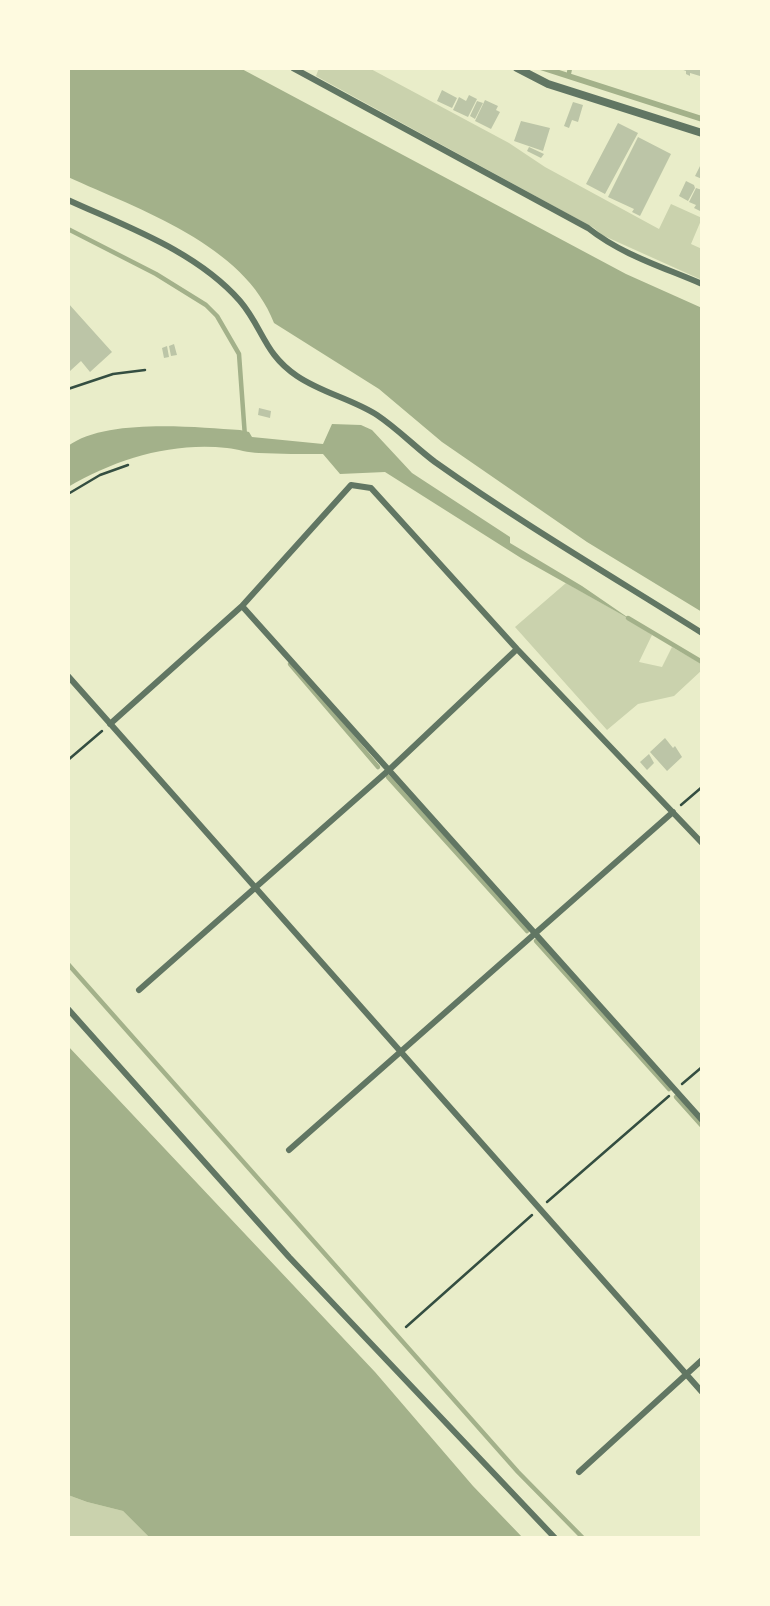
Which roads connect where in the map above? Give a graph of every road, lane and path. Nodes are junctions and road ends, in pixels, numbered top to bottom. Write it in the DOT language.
graph roads {
  1 [pos="293,68"];
  2 [pos="517,68"];
  3 [pos="702,134"];
  4 [pos="68,200"];
  5 [pos="702,284"];
  6 [pos="145,370"];
  7 [pos="68,389"];
  8 [pos="128,465"];
  9 [pos="68,494"];
  10 [pos="242,606"];
  11 [pos="702,634"];
  12 [pos="517,649"];
  13 [pos="68,676"];
  14 [pos="110,724"];
  15 [pos="68,760"];
  16 [pos="390,769"];
  17 [pos="702,787"];
  18 [pos="673,812"];
  19 [pos="702,843"];
  20 [pos="256,888"];
  21 [pos="536,933"];
  22 [pos="139,990"];
  23 [pos="68,1009"];
  24 [pos="400,1052"];
  25 [pos="702,1067"];
  26 [pos="675,1090"];
  27 [pos="702,1120"];
  28 [pos="289,1150"];
  29 [pos="539,1209"];
  30 [pos="406,1327"];
  31 [pos="702,1360"];
  32 [pos="686,1374"];
  33 [pos="702,1392"];
  34 [pos="579,1472"];
  35 [pos="555,1538"];
  1 -- 5 [label="street"];
  2 -- 3 [label="street"];
  4 -- 11 [label="street"];
  6 -- 7 [label="path"];
  8 -- 9 [label="path"];
  10 -- 12 [label="street"];
  10 -- 14 [label="street"];
  10 -- 16 [label="street"];
  12 -- 16 [label="street"];
  12 -- 18 [label="street"];
  13 -- 14 [label="street"];
  14 -- 15 [label="path"];
  14 -- 20 [label="street"];
  16 -- 20 [label="street"];
  16 -- 21 [label="street"];
  17 -- 18 [label="path"];
  18 -- 19 [label="street"];
  18 -- 21 [label="street"];
  20 -- 22 [label="street"];
  20 -- 24 [label="street"];
  21 -- 24 [label="street"];
  21 -- 26 [label="street"];
  23 -- 35 [label="street"];
  24 -- 28 [label="street"];
  24 -- 29 [label="street"];
  25 -- 26 [label="path"];
  26 -- 27 [label="street"];
  26 -- 29 [label="path"];
  29 -- 30 [label="path"];
  29 -- 32 [label="street"];
  31 -- 32 [label="street"];
  32 -- 33 [label="street"];
  32 -- 34 [label="street"];
}
